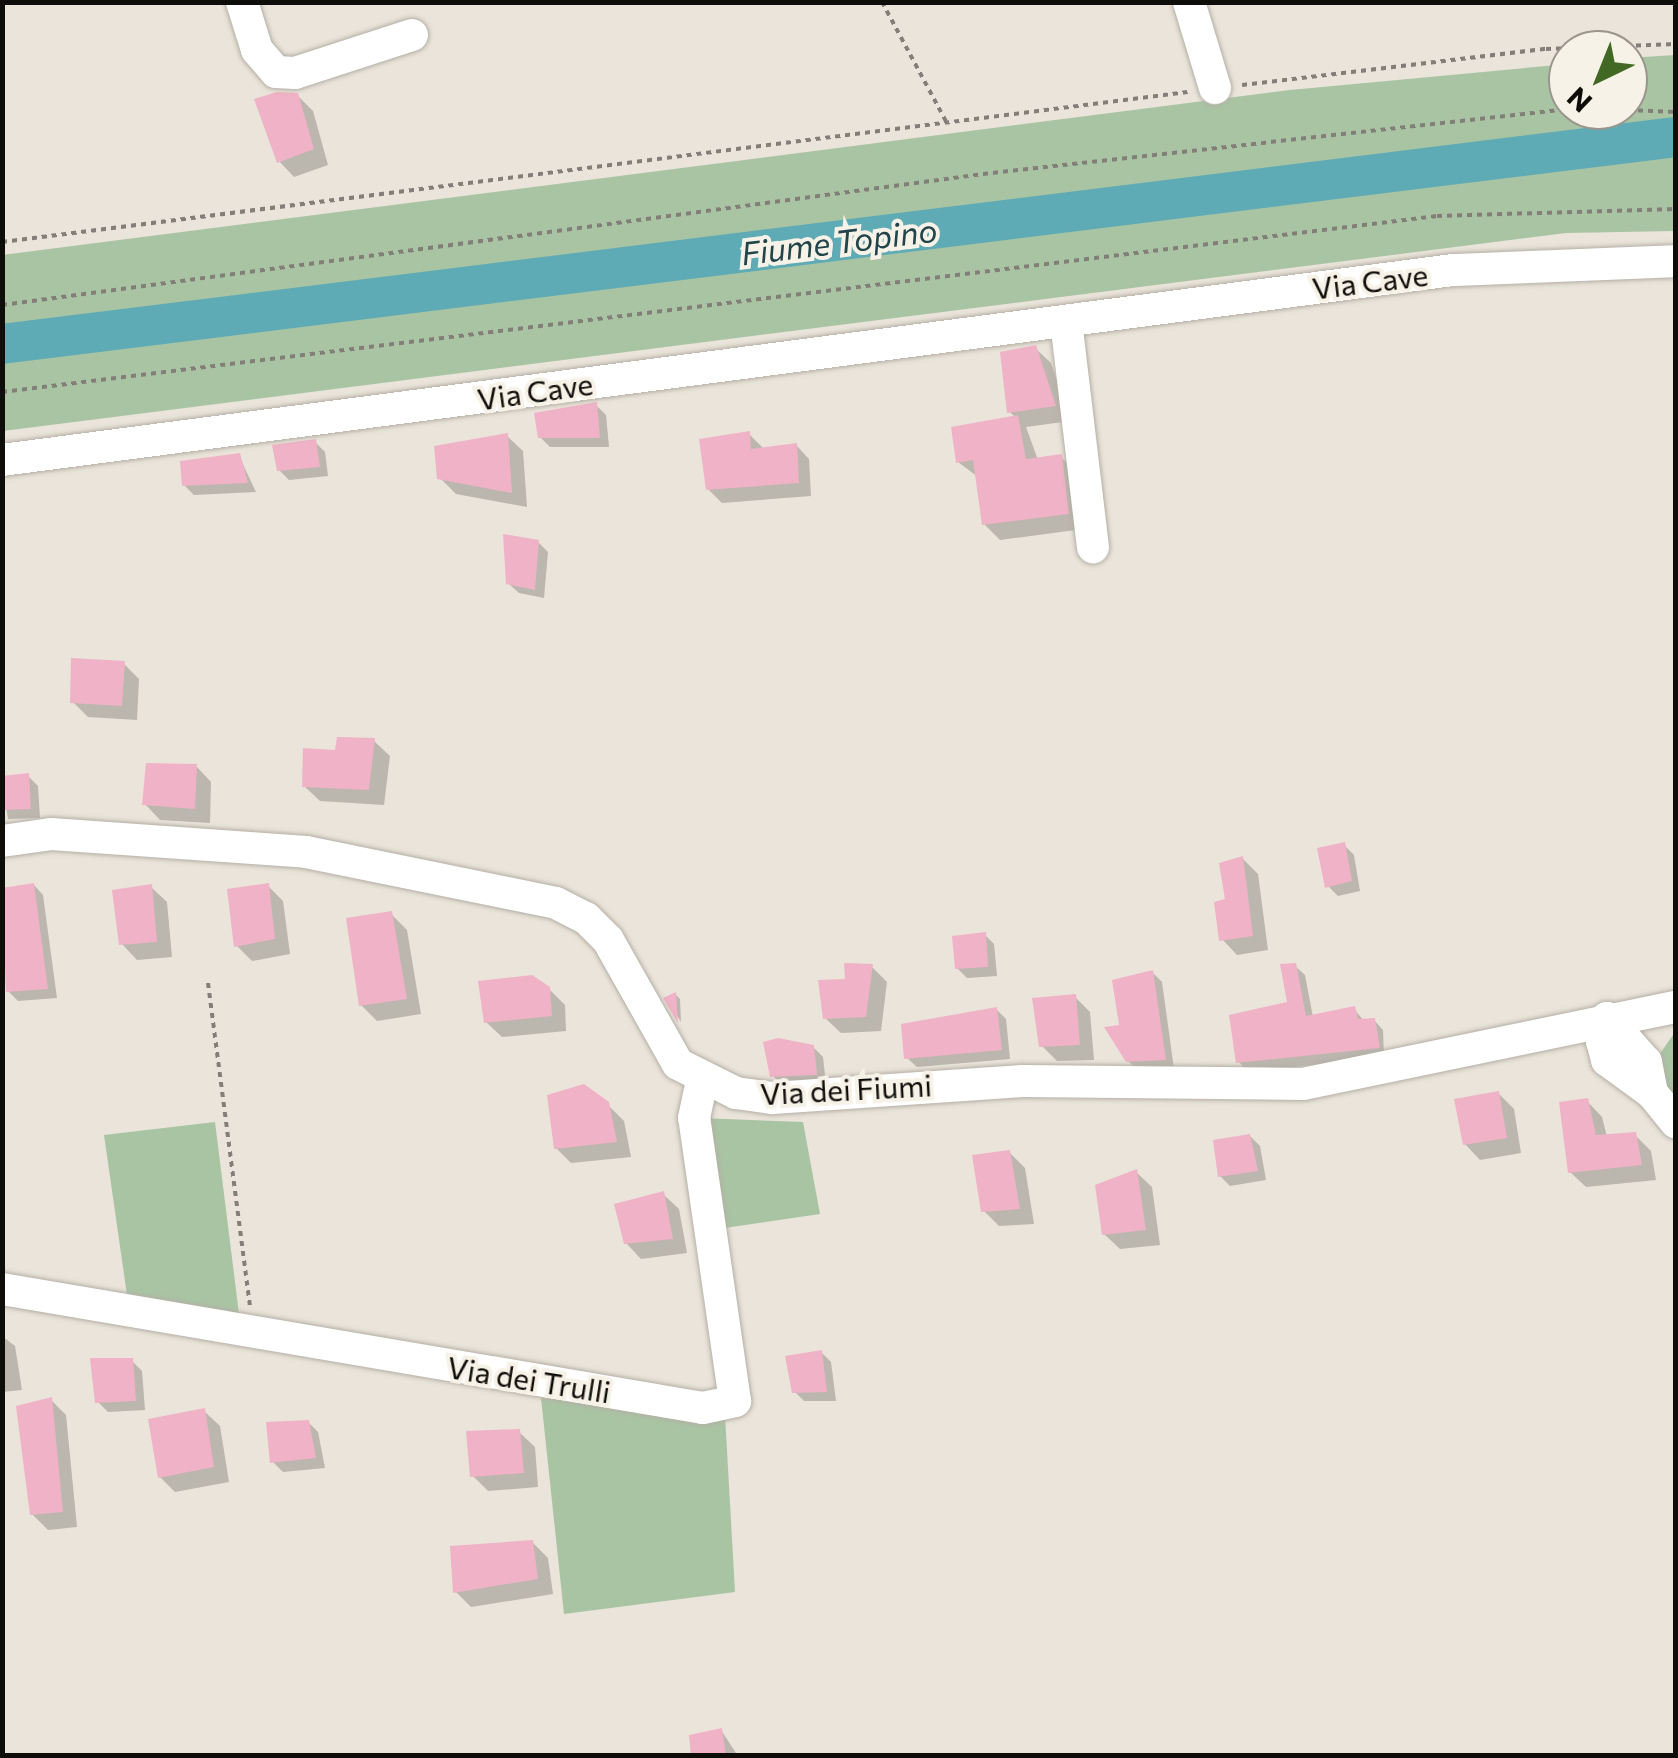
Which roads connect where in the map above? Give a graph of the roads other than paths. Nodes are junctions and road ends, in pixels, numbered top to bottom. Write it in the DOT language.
graph roads {
  1 [pos="242,2"];
  2 [pos="1190,2"];
  3 [pos="412,34"];
  4 [pos="1215,88"];
  5 [pos="1676,261"];
  6 [pos="1066,321"];
  7 [pos="2,460"];
  8 [pos="1094,548"];
  9 [pos="2,842"];
  10 [pos="1675,1007"];
  11 [pos="1607,1018"];
  12 [pos="1544,1032"];
  13 [pos="1607,1060"];
  14 [pos="1649,1078"];
  15 [pos="702,1080"];
  16 [pos="1676,1123"];
  17 [pos="2,1289"];
  1 -- 3 [label="street"];
  2 -- 4 [label="street"];
  5 -- 6 [label="street, Via Cave"];
  6 -- 7 [label="street, Via Cave"];
  6 -- 8 [label="street"];
  9 -- 15 [label="street, Via dei Fiumi"];
  10 -- 11 [label="street, Via dei Fiumi"];
  10 -- 14 [label="street, Via dei Fiumi"];
  11 -- 12 [label="street, Via dei Fiumi"];
  11 -- 13 [label="street"];
  11 -- 14 [label="street"];
  12 -- 13 [label="street"];
  12 -- 15 [label="street, Via dei Fiumi"];
  13 -- 14 [label="street"];
  14 -- 16 [label="street"];
  15 -- 17 [label="street, Via dei Trulli"];
}
